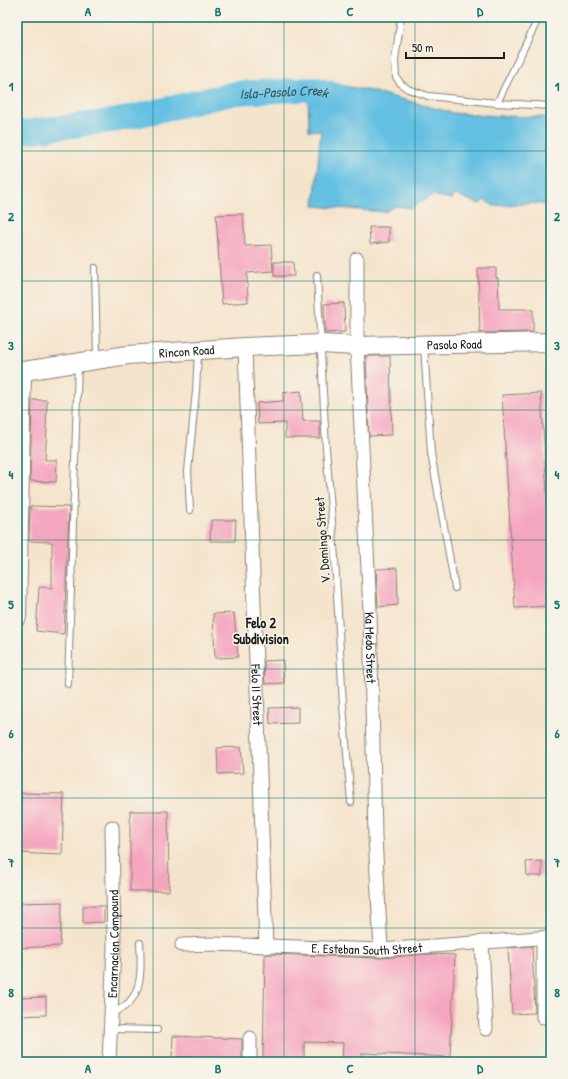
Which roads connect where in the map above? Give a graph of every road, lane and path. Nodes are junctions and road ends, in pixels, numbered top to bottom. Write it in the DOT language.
graph roads {
  1 [pos="401,17"];
  2 [pos="539,17"];
  3 [pos="497,103"];
  4 [pos="551,106"];
  5 [pos="357,259"];
  6 [pos="94,268"];
  7 [pos="318,275"];
  8 [pos="551,342"];
  9 [pos="321,344"];
  10 [pos="424,344"];
  11 [pos="357,346"];
  12 [pos="244,347"];
  13 [pos="198,350"];
  14 [pos="97,360"];
  15 [pos="78,363"];
  16 [pos="19,372"];
  17 [pos="190,510"];
  18 [pos="18,540"];
  19 [pos="18,560"];
  20 [pos="455,588"];
  21 [pos="17,599"];
  22 [pos="17,617"];
  23 [pos="68,684"];
  24 [pos="351,802"];
  25 [pos="112,827"];
  26 [pos="547,938"];
  27 [pos="140,942"];
  28 [pos="482,942"];
  29 [pos="182,945"];
  30 [pos="266,946"];
  31 [pos="380,950"];
  32 [pos="111,1013"];
  33 [pos="543,1017"];
  34 [pos="110,1029"];
  35 [pos="486,1029"];
  36 [pos="156,1030"];
  37 [pos="250,1038"];
  38 [pos="108,1062"];
  39 [pos="250,1062"];
  1 -- 3 [label="lane"];
  2 -- 3 [label="lane"];
  3 -- 4 [label="lane"];
  5 -- 11 [label="street, Ka Medo Street"];
  6 -- 14 [label="lane"];
  7 -- 9 [label="lane, V. Domingo Street"];
  8 -- 10 [label="street, Pasolo Road"];
  9 -- 11 [label="street, Rincon Road"];
  9 -- 12 [label="street, Rincon Road"];
  9 -- 24 [label="lane, V. Domingo Street"];
  10 -- 11 [label="street, Pasolo Road"];
  10 -- 20 [label="lane"];
  11 -- 31 [label="street, Ka Medo Street"];
  12 -- 13 [label="street, Rincon Road"];
  12 -- 30 [label="street, Felo II Street"];
  13 -- 14 [label="street, Rincon Road"];
  13 -- 17 [label="lane"];
  14 -- 15 [label="street, Rincon Road"];
  15 -- 16 [label="street, Rincon Road"];
  15 -- 23 [label="lane"];
  16 -- 18 [label="street"];
  18 -- 19 [label="street"];
  19 -- 21 [label="street"];
  21 -- 22 [label="street"];
  25 -- 32 [label="street, Encarnacion Compound"];
  26 -- 28 [label="street, E. Esteban South Street"];
  26 -- 33 [label="street"];
  27 -- 32 [label="lane"];
  28 -- 31 [label="street, E. Esteban South Street"];
  28 -- 35 [label="street"];
  29 -- 30 [label="street, E. Esteban South Street"];
  30 -- 31 [label="street, E. Esteban South Street"];
  32 -- 34 [label="street, Encarnacion Compound"];
  34 -- 36 [label="lane"];
  34 -- 38 [label="street, Encarnacion Compound"];
  37 -- 39 [label="street"];
}
